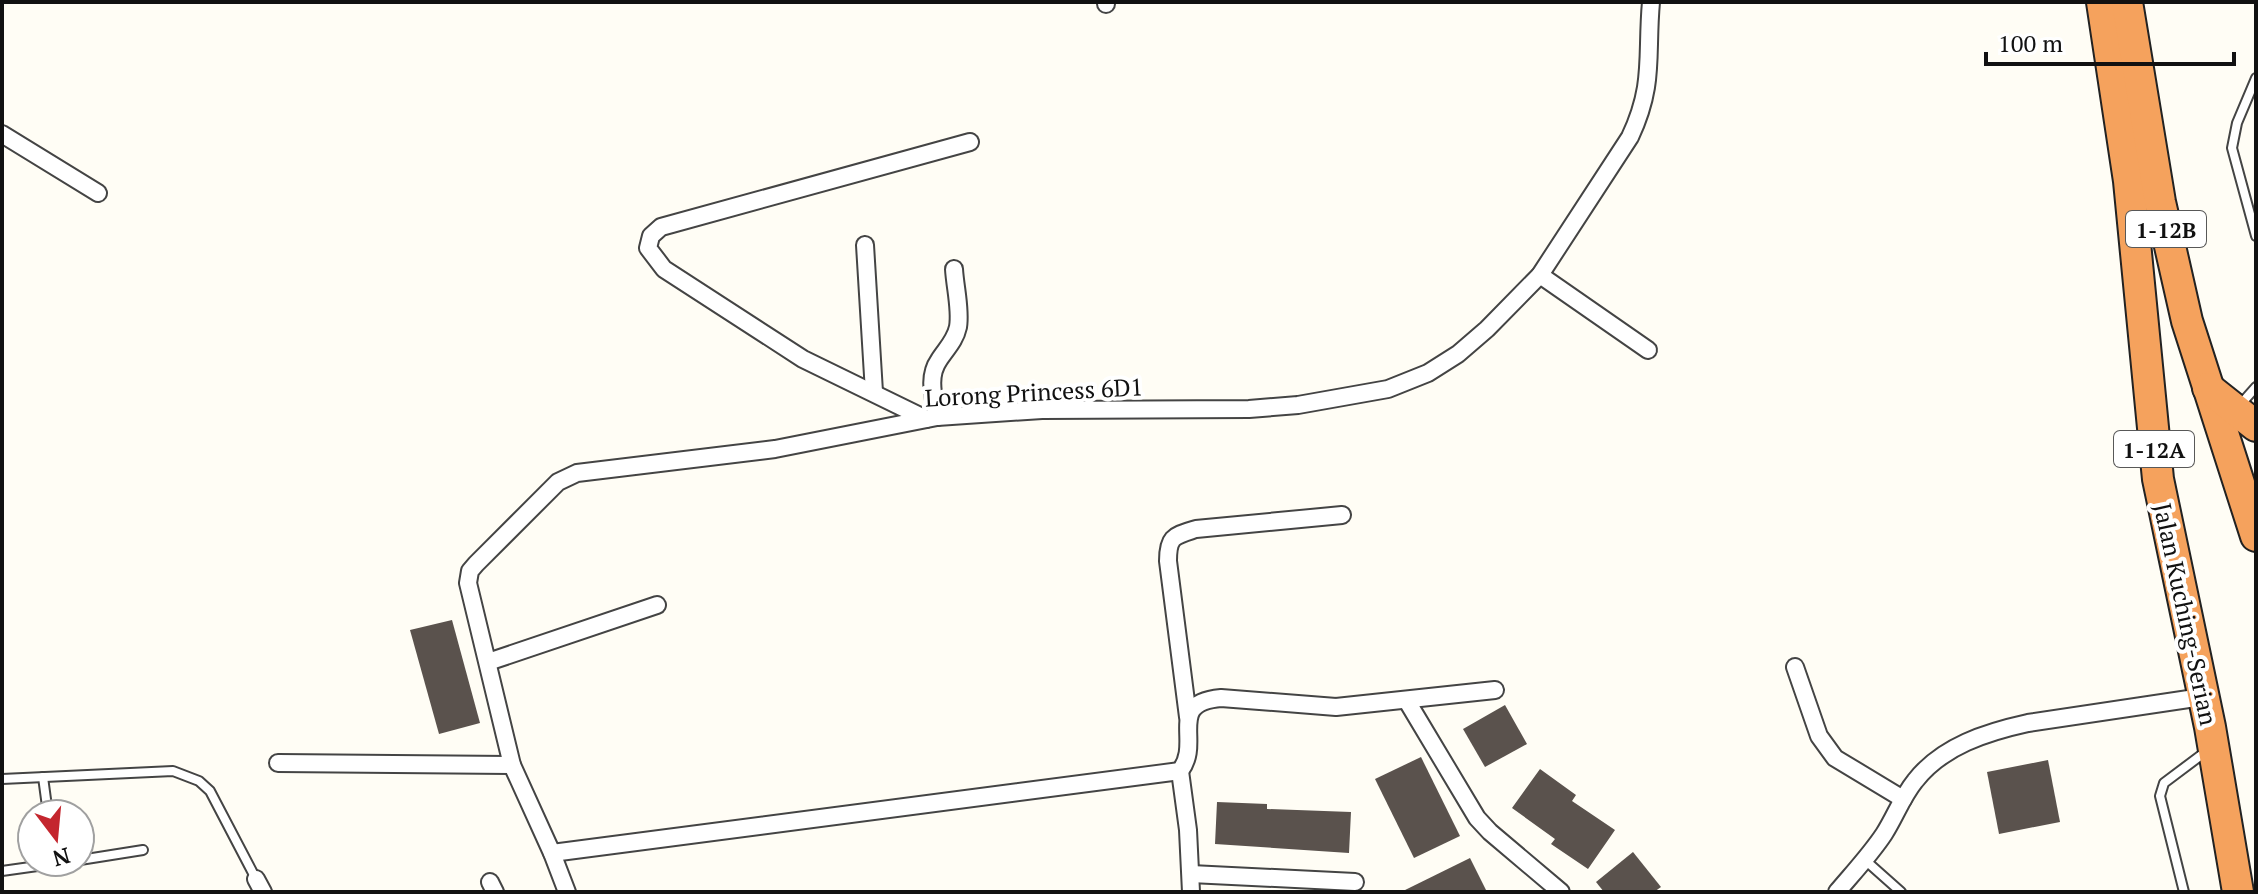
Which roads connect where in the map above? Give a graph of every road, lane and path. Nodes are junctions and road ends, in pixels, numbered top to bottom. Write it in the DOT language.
graph roads {
  1 [pos="1651,2"];
  2 [pos="2087,2"];
  3 [pos="2102,2"];
  4 [pos="2127,2"];
  5 [pos="2140,2"];
  6 [pos="2133,41"];
  7 [pos="2256,78"];
  8 [pos="2,134"];
  9 [pos="970,142"];
  10 [pos="98,193"];
  11 [pos="2256,236"];
  12 [pos="865,245"];
  13 [pos="954,269"];
  14 [pos="1540,275"];
  15 [pos="2142,305"];
  16 [pos="1648,350"];
  17 [pos="2256,387"];
  18 [pos="2208,388"];
  19 [pos="874,392"];
  20 [pos="931,418"];
  21 [pos="2245,418"];
  22 [pos="1342,515"];
  23 [pos="2256,536"];
  24 [pos="657,605"];
  25 [pos="488,662"];
  26 [pos="1795,667"];
  27 [pos="1495,690"];
  28 [pos="2202,697"];
  29 [pos="1407,701"];
  30 [pos="1188,717"];
  31 [pos="2213,746"];
  32 [pos="278,763"];
  33 [pos="512,765"];
  34 [pos="1180,771"];
  35 [pos="43,777"];
  36 [pos="2,779"];
  37 [pos="46,798"];
  38 [pos="1903,799"];
  39 [pos="143,850"];
  40 [pos="552,853"];
  41 [pos="96,857"];
  42 [pos="1864,860"];
  43 [pos="1191,874"];
  44 [pos="1355,882"];
  45 [pos="259,886"];
  46 [pos="567,892"];
  47 [pos="1191,892"];
  48 [pos="1561,892"];
  49 [pos="1837,892"];
  50 [pos="1901,892"];
  51 [pos="2184,892"];
  52 [pos="2238,892"];
  1 -- 14 [label="street, Lorong Princess 6D1"];
  2 -- 15 [label="highway"];
  3 -- 15 [label="highway, Jalan Kuching-Serian / 1-12A"];
  4 -- 6 [label="highway, 1-12B"];
  5 -- 6 [label="highway"];
  6 -- 18 [label="highway, 1-12B"];
  7 -- 11 [label="lane"];
  8 -- 10 [label="street"];
  9 -- 19 [label="street"];
  12 -- 19 [label="street"];
  13 -- 20 [label="street"];
  14 -- 16 [label="street"];
  14 -- 20 [label="street, Lorong Princess 6D1"];
  15 -- 28 [label="highway, Jalan Kuching-Serian / 1-12A"];
  17 -- 21 [label="lane"];
  18 -- 21 [label="highway"];
  18 -- 23 [label="highway, 1-12B"];
  19 -- 20 [label="street"];
  20 -- 25 [label="street, Lorong Princess 6D1"];
  22 -- 30 [label="street"];
  24 -- 25 [label="street"];
  25 -- 33 [label="street, Lorong Princess 6D1"];
  26 -- 38 [label="street"];
  27 -- 29 [label="street"];
  28 -- 31 [label="highway, Jalan Kuching-Serian / 1-12A"];
  28 -- 38 [label="street"];
  29 -- 30 [label="street"];
  29 -- 48 [label="street"];
  30 -- 34 [label="street"];
  31 -- 51 [label="lane"];
  31 -- 52 [label="highway, Jalan Kuching-Serian / 1-12A"];
  32 -- 33 [label="street"];
  33 -- 40 [label="street, Lorong Princess 6D1"];
  34 -- 40 [label="street"];
  34 -- 43 [label="street"];
  35 -- 36 [label="lane"];
  35 -- 37 [label="lane"];
  35 -- 45 [label="lane"];
  38 -- 42 [label="street"];
  39 -- 41 [label="lane"];
  40 -- 46 [label="street, Lorong Princess 6D1"];
  42 -- 49 [label="street"];
  42 -- 50 [label="lane"];
  43 -- 44 [label="street"];
  43 -- 47 [label="street"];
}
